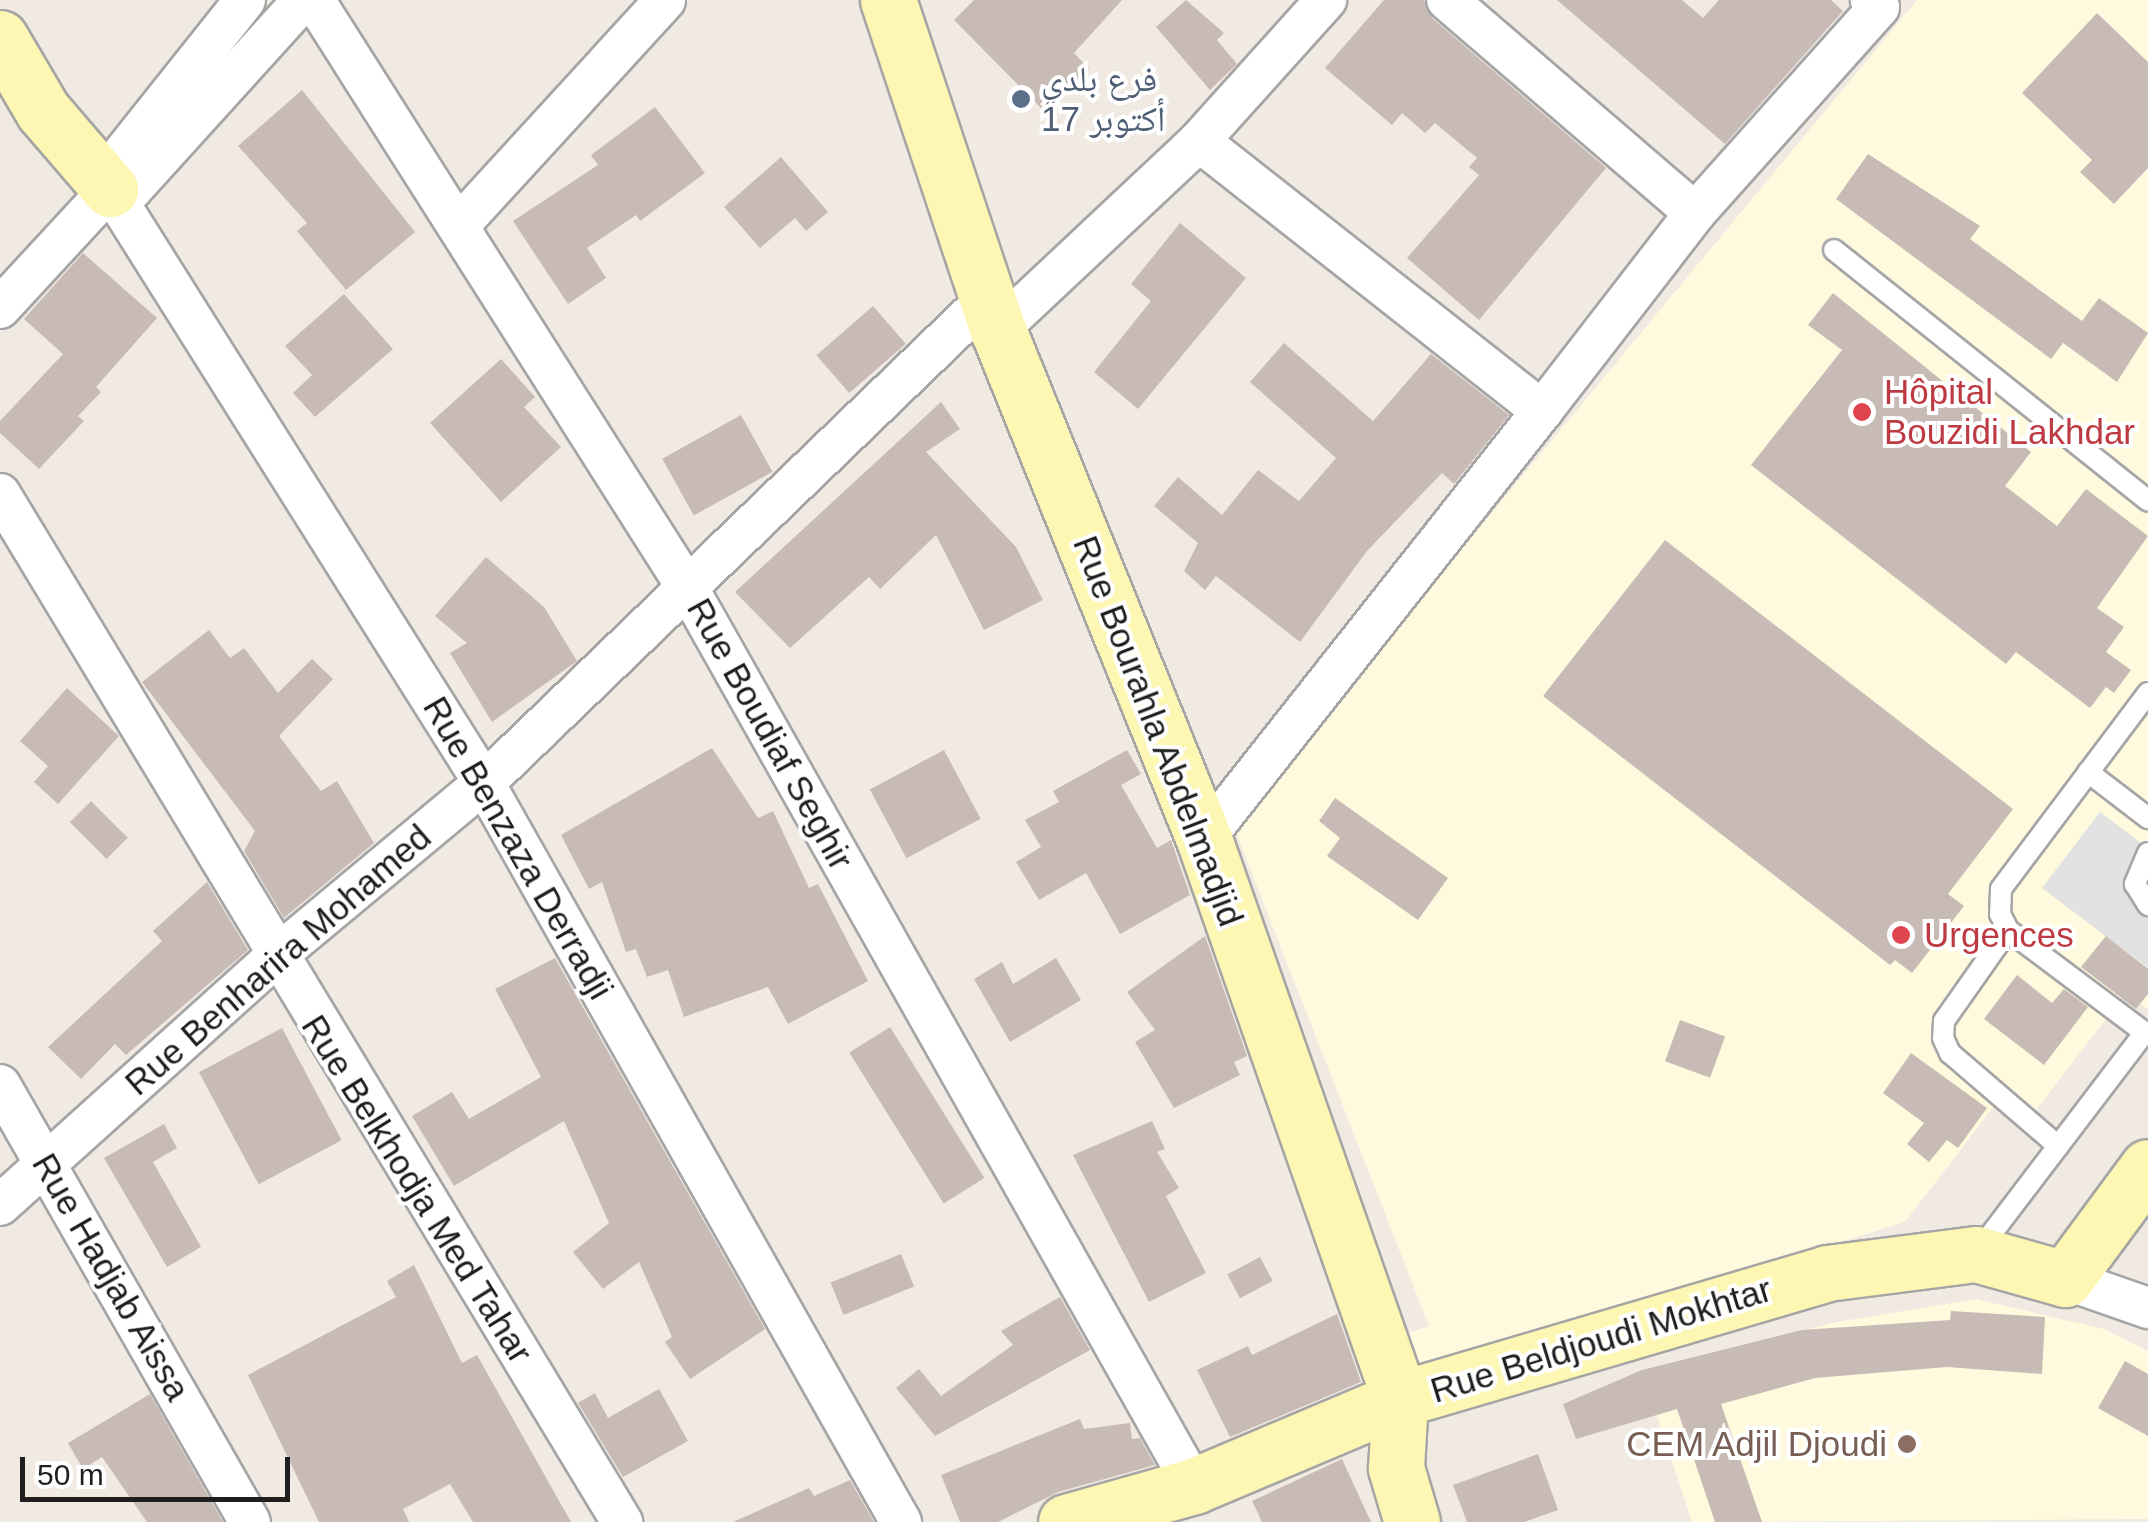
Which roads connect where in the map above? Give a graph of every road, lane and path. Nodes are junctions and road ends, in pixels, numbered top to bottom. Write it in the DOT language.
graph roads {
  1 [pos="246,0"];
  2 [pos="303,0"];
  3 [pos="314,0"];
  4 [pos="665,0"];
  5 [pos="1326,0"];
  6 [pos="1447,0"];
  7 [pos="1879,2"];
  8 [pos="898,5"];
  9 [pos="0,38"];
  10 [pos="1199,142"];
  11 [pos="110,189"];
  12 [pos="1694,213"];
  13 [pos="461,223"];
  14 [pos="1834,250"];
  15 [pos="0,308"];
  16 [pos="993,314"];
  17 [pos="1542,412"];
  18 [pos="0,494"];
  19 [pos="2148,500"];
  20 [pos="690,592"];
  21 [pos="2148,693"];
  22 [pos="2088,772"];
  23 [pos="484,783"];
  24 [pos="2148,818"];
  25 [pos="1204,838"];
  26 [pos="2148,854"];
  27 [pos="2148,905"];
  28 [pos="2008,930"];
  29 [pos="275,958"];
  30 [pos="2146,1034"];
  31 [pos="0,1085"];
  32 [pos="2058,1146"];
  33 [pos="47,1162"];
  34 [pos="2148,1168"];
  35 [pos="0,1206"];
  36 [pos="1976,1254"];
  37 [pos="2065,1279"];
  38 [pos="2148,1308"];
  39 [pos="1400,1400"];
  40 [pos="1194,1486"];
  41 [pos="1125,1511"];
  42 [pos="250,1522"];
  43 [pos="622,1522"];
  44 [pos="901,1522"];
  45 [pos="1066,1522"];
  46 [pos="1412,1522"];
  1 -- 11 [label="street"];
  2 -- 11 [label="street"];
  3 -- 13 [label="street, Rue Boudiaf Seghir"];
  4 -- 13 [label="street"];
  5 -- 10 [label="street, Rue Benharira Mohamed"];
  6 -- 12 [label="street"];
  7 -- 12 [label="street"];
  8 -- 16 [label="street, Rue Bourahla Abdelmadjid"];
  9 -- 11 [label="street"];
  10 -- 16 [label="street, Rue Benharira Mohamed"];
  10 -- 17 [label="street"];
  11 -- 15 [label="street"];
  11 -- 23 [label="street, Rue Benzaza Derradji"];
  12 -- 17 [label="street"];
  13 -- 20 [label="street, Rue Boudiaf Seghir"];
  14 -- 19 [label="lane"];
  16 -- 20 [label="street, Rue Benharira Mohamed"];
  16 -- 25 [label="street, Rue Bourahla Abdelmadjid"];
  17 -- 25 [label="street"];
  18 -- 29 [label="street, Rue Belkhodja Med Tahar"];
  20 -- 23 [label="street, Rue Benharira Mohamed"];
  20 -- 40 [label="street, Rue Boudiaf Seghir"];
  21 -- 22 [label="lane"];
  22 -- 24 [label="lane"];
  22 -- 28 [label="lane"];
  23 -- 29 [label="street, Rue Benharira Mohamed"];
  23 -- 44 [label="street, Rue Benzaza Derradji"];
  25 -- 39 [label="street, Rue Bourahla Abdelmadjid"];
  26 -- 27 [label="lane"];
  28 -- 30 [label="lane"];
  28 -- 32 [label="lane"];
  29 -- 33 [label="street, Rue Benharira Mohamed"];
  29 -- 43 [label="street, Rue Belkhodja Med Tahar"];
  30 -- 32 [label="lane"];
  31 -- 33 [label="street, Rue Hadjab Aissa"];
  32 -- 36 [label="lane"];
  33 -- 35 [label="street, Rue Benharira Mohamed"];
  33 -- 42 [label="street, Rue Hadjab Aissa"];
  34 -- 37 [label="street"];
  36 -- 37 [label="street, Rue Beldjoudi Mokhtar"];
  36 -- 39 [label="street, Rue Beldjoudi Mokhtar"];
  37 -- 38 [label="street, Rue Beldjoudi Mokhtar"];
  39 -- 40 [label="street, Rue Beldjoudi Mokhtar"];
  39 -- 46 [label="street, Rue Bourahla Abdelmadjid"];
  40 -- 41 [label="street, Rue Beldjoudi Mokhtar"];
  41 -- 45 [label="street, Rue Beldjoudi Mokhtar"];
}
